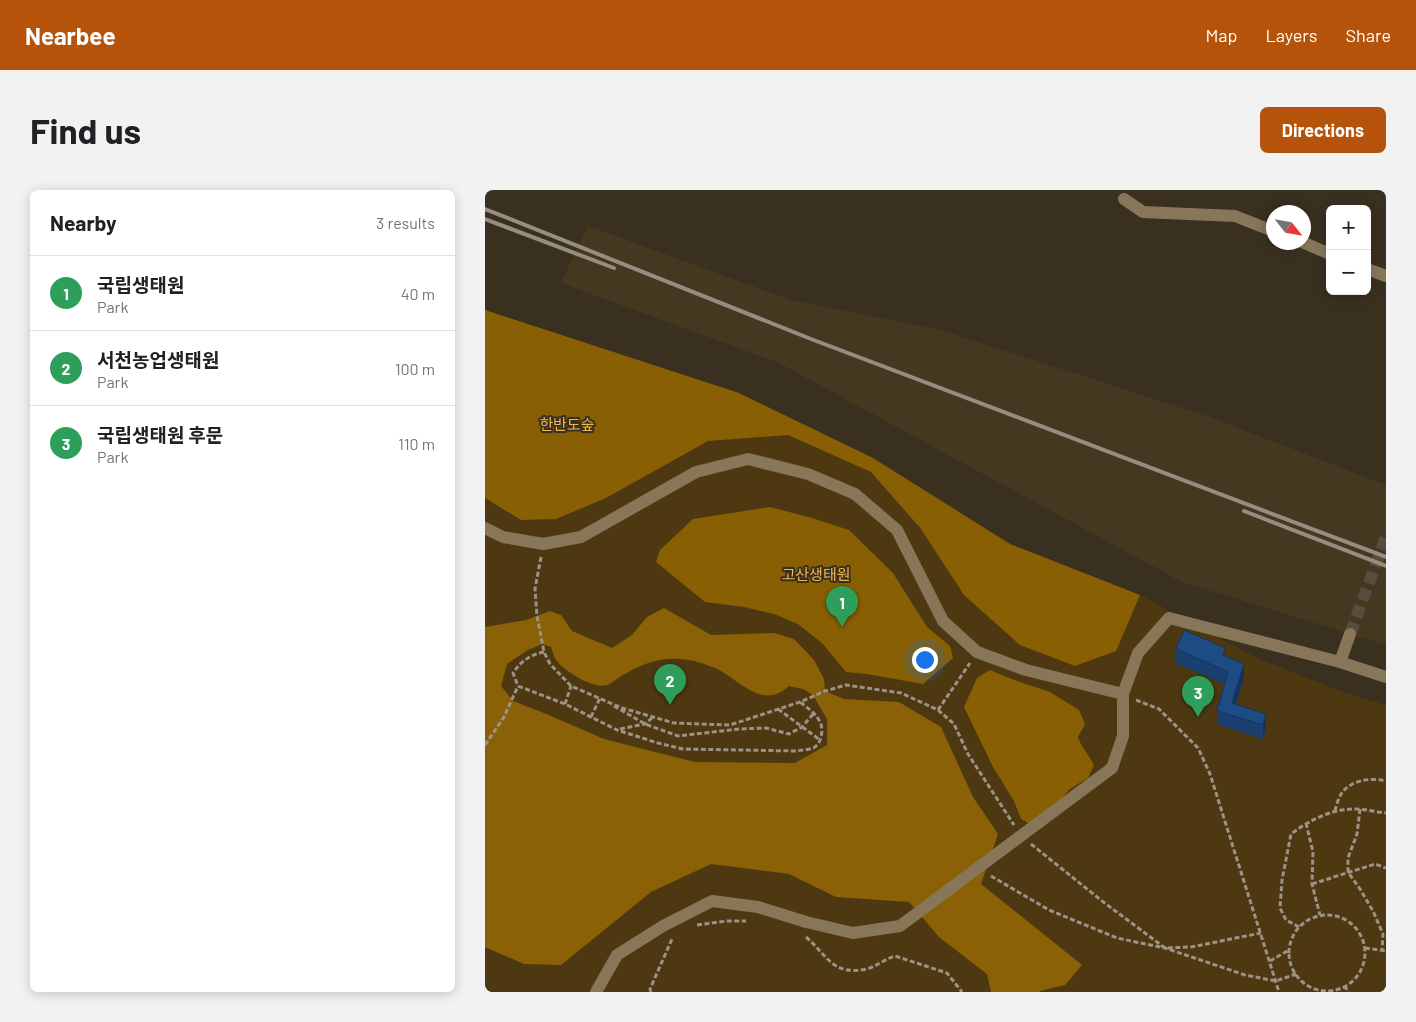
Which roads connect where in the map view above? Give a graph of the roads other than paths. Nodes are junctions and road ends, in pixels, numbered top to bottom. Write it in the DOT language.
graph roads {
  1 [pos="1125,199"];
  2 [pos="1266,228"];
  3 [pos="1311,246"];
  4 [pos="1326,252"];
  5 [pos="1371,270"];
  6 [pos="1386,276"];
  7 [pos="485,528"];
  8 [pos="1350,634"];
  9 [pos="1340,662"];
  10 [pos="1386,678"];
  11 [pos="1123,694"];
  12 [pos="596,992"];
  1 -- 2 [label="street"];
  3 -- 4 [label="street"];
  5 -- 6 [label="street"];
  7 -- 11 [label="street"];
  8 -- 9 [label="street"];
  9 -- 10 [label="street"];
  9 -- 11 [label="street"];
  11 -- 12 [label="street"];
}
